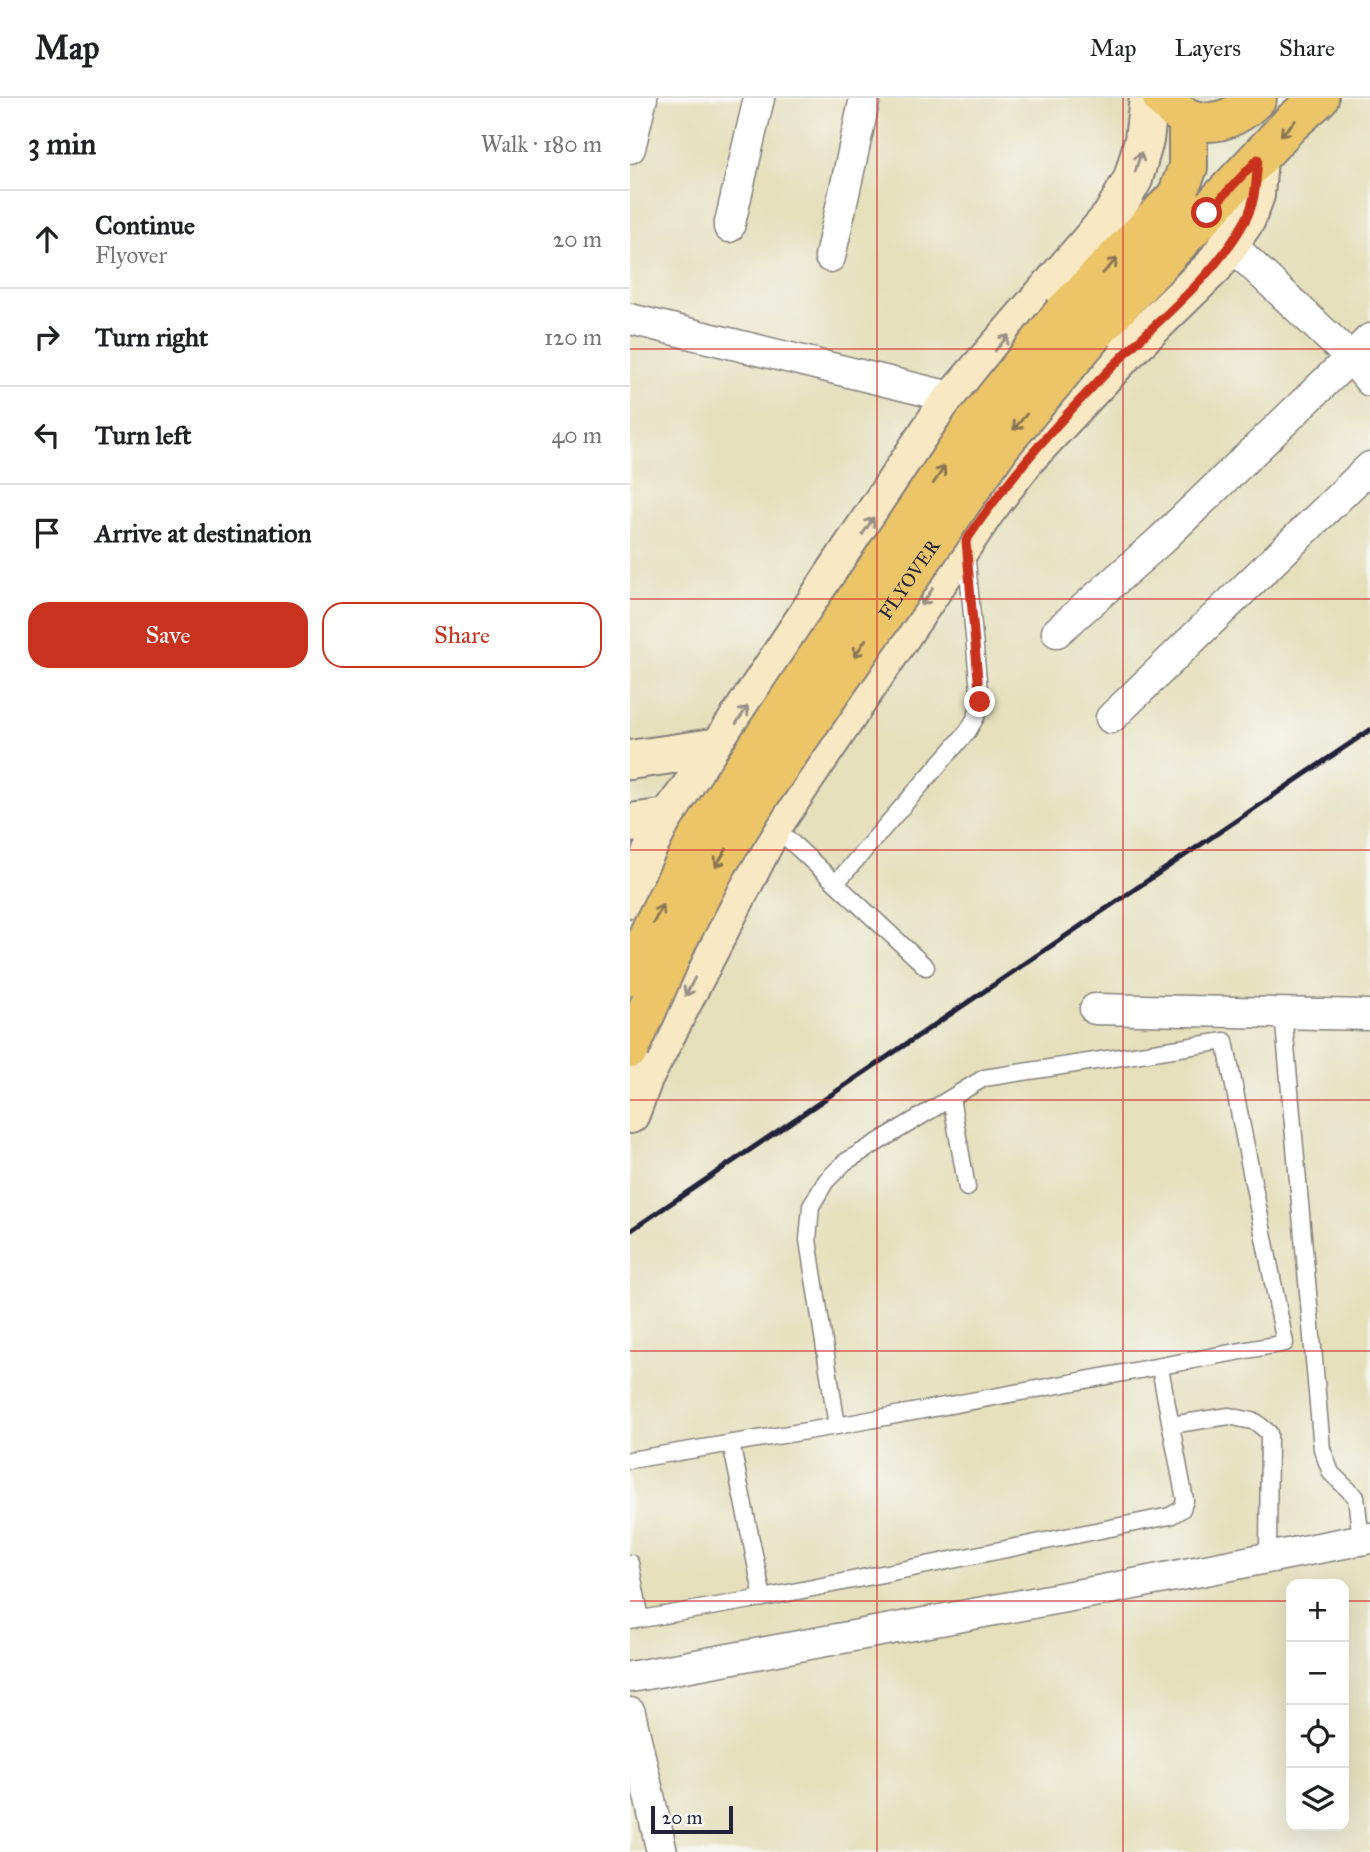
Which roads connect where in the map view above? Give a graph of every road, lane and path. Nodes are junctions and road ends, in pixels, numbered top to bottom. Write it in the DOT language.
graph roads {
  1 [pos="642,98"];
  2 [pos="759,98"];
  3 [pos="865,98"];
  4 [pos="1149,98"];
  5 [pos="1257,98"];
  6 [pos="1319,98"];
  7 [pos="1175,108"];
  8 [pos="630,148"];
  9 [pos="1258,159"];
  10 [pos="729,227"];
  11 [pos="1165,234"];
  12 [pos="1230,244"];
  13 [pos="830,257"];
  14 [pos="630,318"];
  15 [pos="1360,348"];
  16 [pos="1370,382"];
  17 [pos="955,398"];
  18 [pos="1370,467"];
  19 [pos="966,541"];
  20 [pos="1057,632"];
  21 [pos="1111,718"];
  22 [pos="720,747"];
  23 [pos="630,760"];
  24 [pos="782,811"];
  25 [pos="668,819"];
  26 [pos="630,823"];
  27 [pos="836,883"];
  28 [pos="630,898"];
  29 [pos="926,967"];
  30 [pos="630,976"];
  31 [pos="1096,1009"];
  32 [pos="1283,1013"];
  33 [pos="1370,1015"];
  34 [pos="630,1049"];
  35 [pos="951,1098"];
  36 [pos="630,1114"];
  37 [pos="967,1188"];
  38 [pos="1160,1368"];
  39 [pos="1171,1425"];
  40 [pos="837,1426"];
  41 [pos="732,1443"];
  42 [pos="630,1460"];
  43 [pos="1366,1539"];
  44 [pos="1268,1558"];
  45 [pos="630,1563"];
  46 [pos="763,1598"];
  47 [pos="635,1620"];
  48 [pos="630,1676"];
  49 [pos="630,1713"];
  50 [pos="662,1852"];
  1 -- 8 [label="street"];
  2 -- 10 [label="street"];
  3 -- 13 [label="street"];
  17 -- 4 [label="street, one-way"];
  5 -- 7 [label="main road"];
  6 -- 9 [label="main road, FLYOVER, one-way"];
  7 -- 11 [label="main road, FLYOVER"];
  9 -- 11 [label="main road, FLYOVER"];
  9 -- 12 [label="street"];
  30 -- 11 [label="main road, FLYOVER, one-way, bridge"];
  11 -- 34 [label="main road, FLYOVER, one-way, bridge"];
  12 -- 15 [label="street"];
  12 -- 19 [label="street"];
  14 -- 17 [label="street"];
  15 -- 16 [label="street"];
  15 -- 20 [label="street"];
  22 -- 17 [label="street, one-way"];
  18 -- 21 [label="street"];
  19 -- 24 [label="street, one-way"];
  19 -- 27 [label="lane"];
  22 -- 23 [label="street"];
  22 -- 25 [label="street"];
  24 -- 25 [label="street"];
  24 -- 27 [label="lane"];
  24 -- 36 [label="street, one-way"];
  25 -- 26 [label="street"];
  25 -- 28 [label="street"];
  27 -- 29 [label="lane"];
  31 -- 32 [label="street"];
  32 -- 33 [label="street"];
  32 -- 43 [label="lane"];
  35 -- 37 [label="lane"];
  35 -- 38 [label="lane"];
  35 -- 40 [label="lane"];
  38 -- 39 [label="lane"];
  38 -- 40 [label="lane"];
  39 -- 44 [label="lane"];
  39 -- 46 [label="lane"];
  40 -- 41 [label="lane"];
  41 -- 42 [label="lane"];
  41 -- 46 [label="lane"];
  43 -- 44 [label="street"];
  44 -- 48 [label="street"];
  45 -- 47 [label="lane"];
  46 -- 47 [label="lane"];
  49 -- 50 [label="street"];
}
